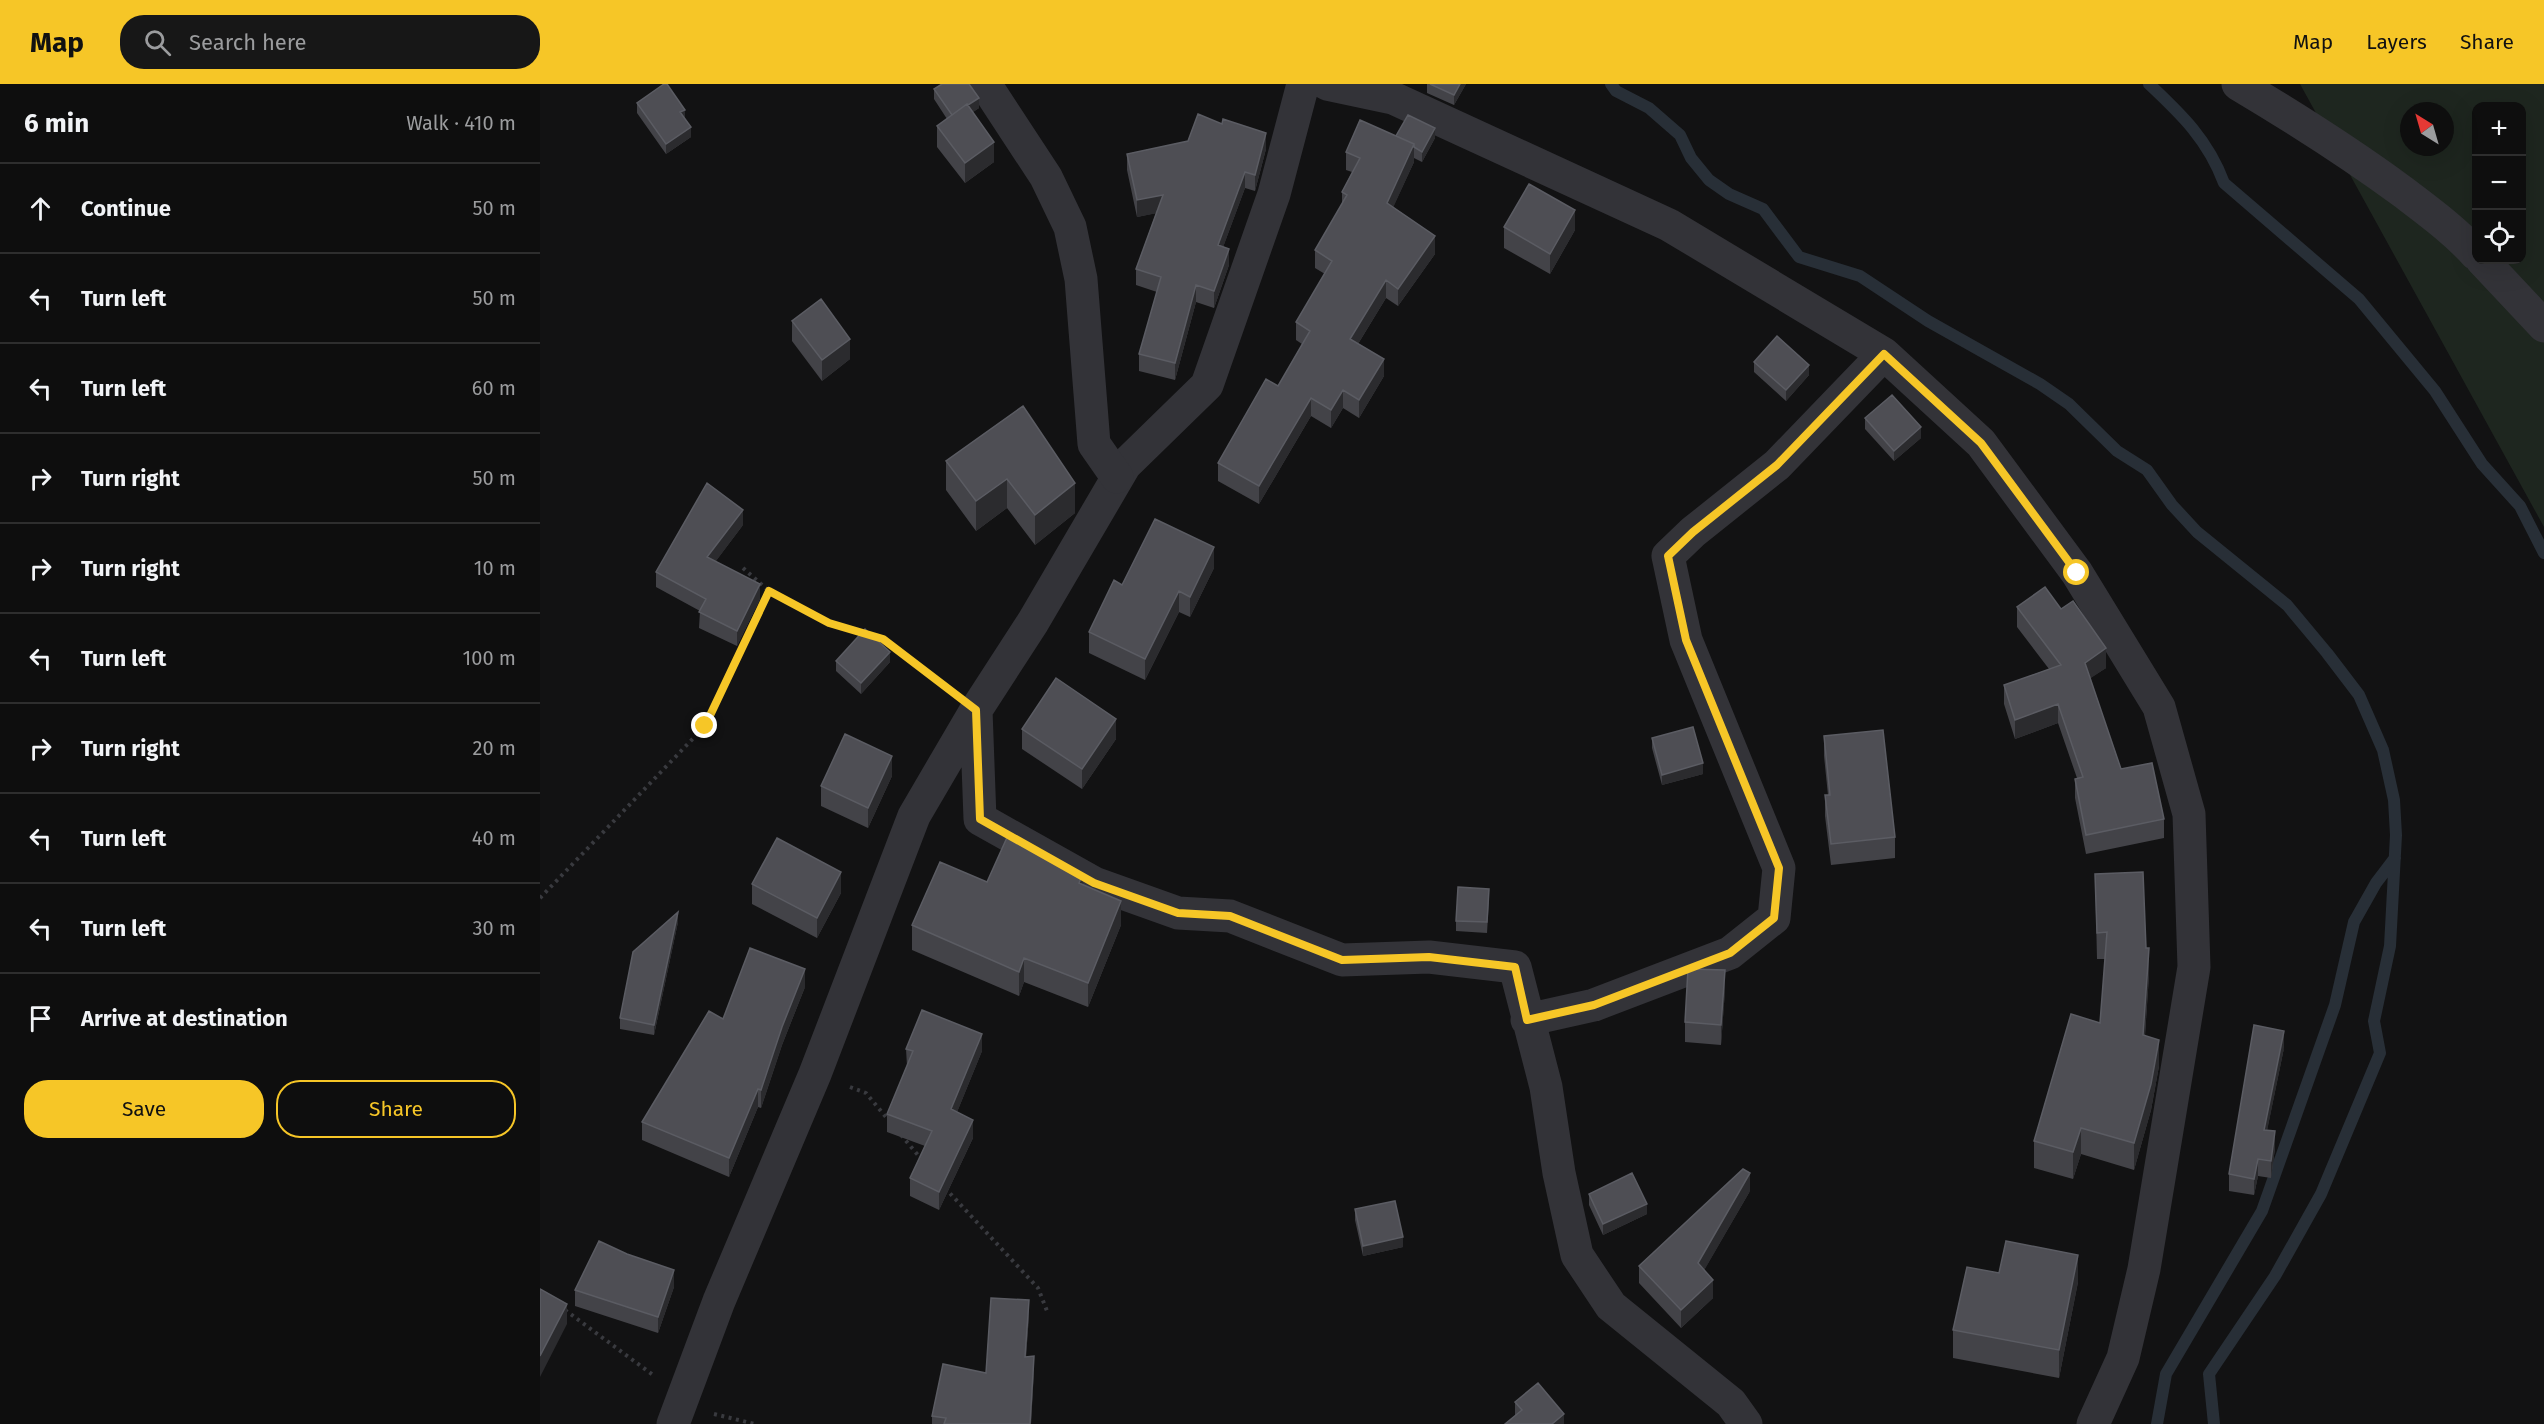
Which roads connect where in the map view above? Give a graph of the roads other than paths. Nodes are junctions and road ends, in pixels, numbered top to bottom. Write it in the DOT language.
graph roads {
  1 [pos="985,84"];
  2 [pos="1303,84"];
  3 [pos="1327,84"];
  4 [pos="2238,84"];
  5 [pos="2472,249"];
  6 [pos="2486,264"];
  7 [pos="2544,326"];
  8 [pos="1884,354"];
  9 [pos="1117,477"];
  10 [pos="976,710"];
  11 [pos="1527,1020"];
  12 [pos="676,1415"];
  13 [pos="1746,1424"];
  14 [pos="2093,1424"];
  1 -- 9 [label="street"];
  2 -- 9 [label="street"];
  3 -- 8 [label="street"];
  4 -- 5 [label="street"];
  6 -- 7 [label="street"];
  8 -- 11 [label="street"];
  8 -- 14 [label="street"];
  9 -- 10 [label="street"];
  10 -- 11 [label="street"];
  10 -- 12 [label="street"];
  11 -- 13 [label="street"];
}
